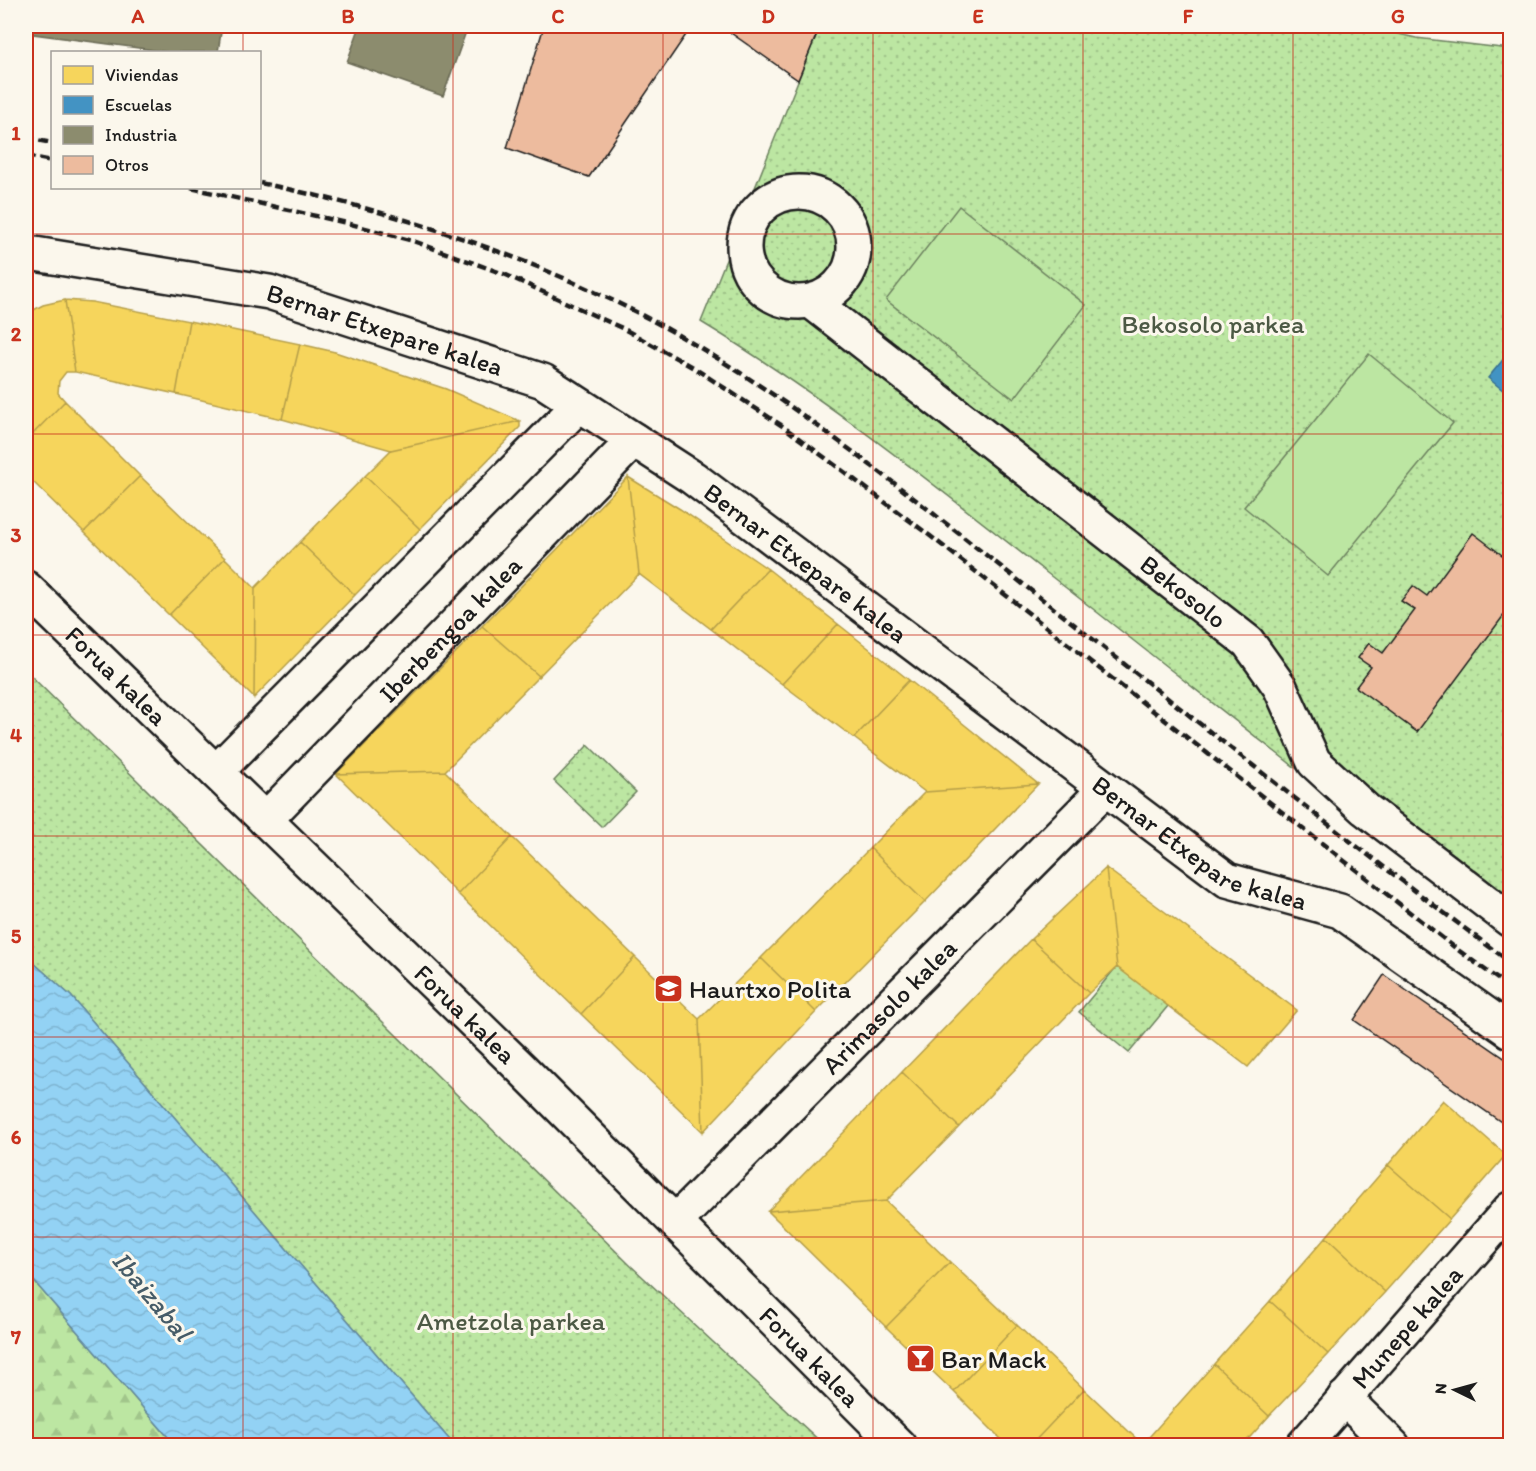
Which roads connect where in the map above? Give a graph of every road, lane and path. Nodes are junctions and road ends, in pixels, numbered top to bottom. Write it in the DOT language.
graph roads {
  1 [pos="26,256"];
  2 [pos="812,302"];
  3 [pos="578,406"];
  4 [pos="634,440"];
  5 [pos="26,588"];
  6 [pos="216,772"];
  7 [pos="1105,789"];
  8 [pos="265,820"];
  9 [pos="1510,920"];
  10 [pos="1510,1031"];
  11 [pos="1510,1209"];
  12 [pos="675,1222"];
  13 [pos="1344,1398"];
  14 [pos="899,1446"];
  15 [pos="1303,1446"];
  16 [pos="1393,1446"];
  1 -- 3 [label="street, Bernar Etxepare kalea"];
  2 -- 9 [label="street, Bekosolo"];
  3 -- 4 [label="street, Bernar Etxepare kalea"];
  3 -- 6 [label="street"];
  4 -- 7 [label="street, Bernar Etxepare kalea"];
  4 -- 8 [label="street, Iberbengoa kalea"];
  5 -- 6 [label="street, Forua kalea"];
  6 -- 8 [label="street, Forua kalea"];
  7 -- 10 [label="street, Bernar Etxepare kalea"];
  7 -- 12 [label="street, Arimasolo kalea"];
  8 -- 12 [label="street, Forua kalea"];
  11 -- 13 [label="street, Munepe kalea"];
  12 -- 14 [label="street, Forua kalea"];
  13 -- 15 [label="street, Munepe kalea"];
  13 -- 16 [label="street"];
}
